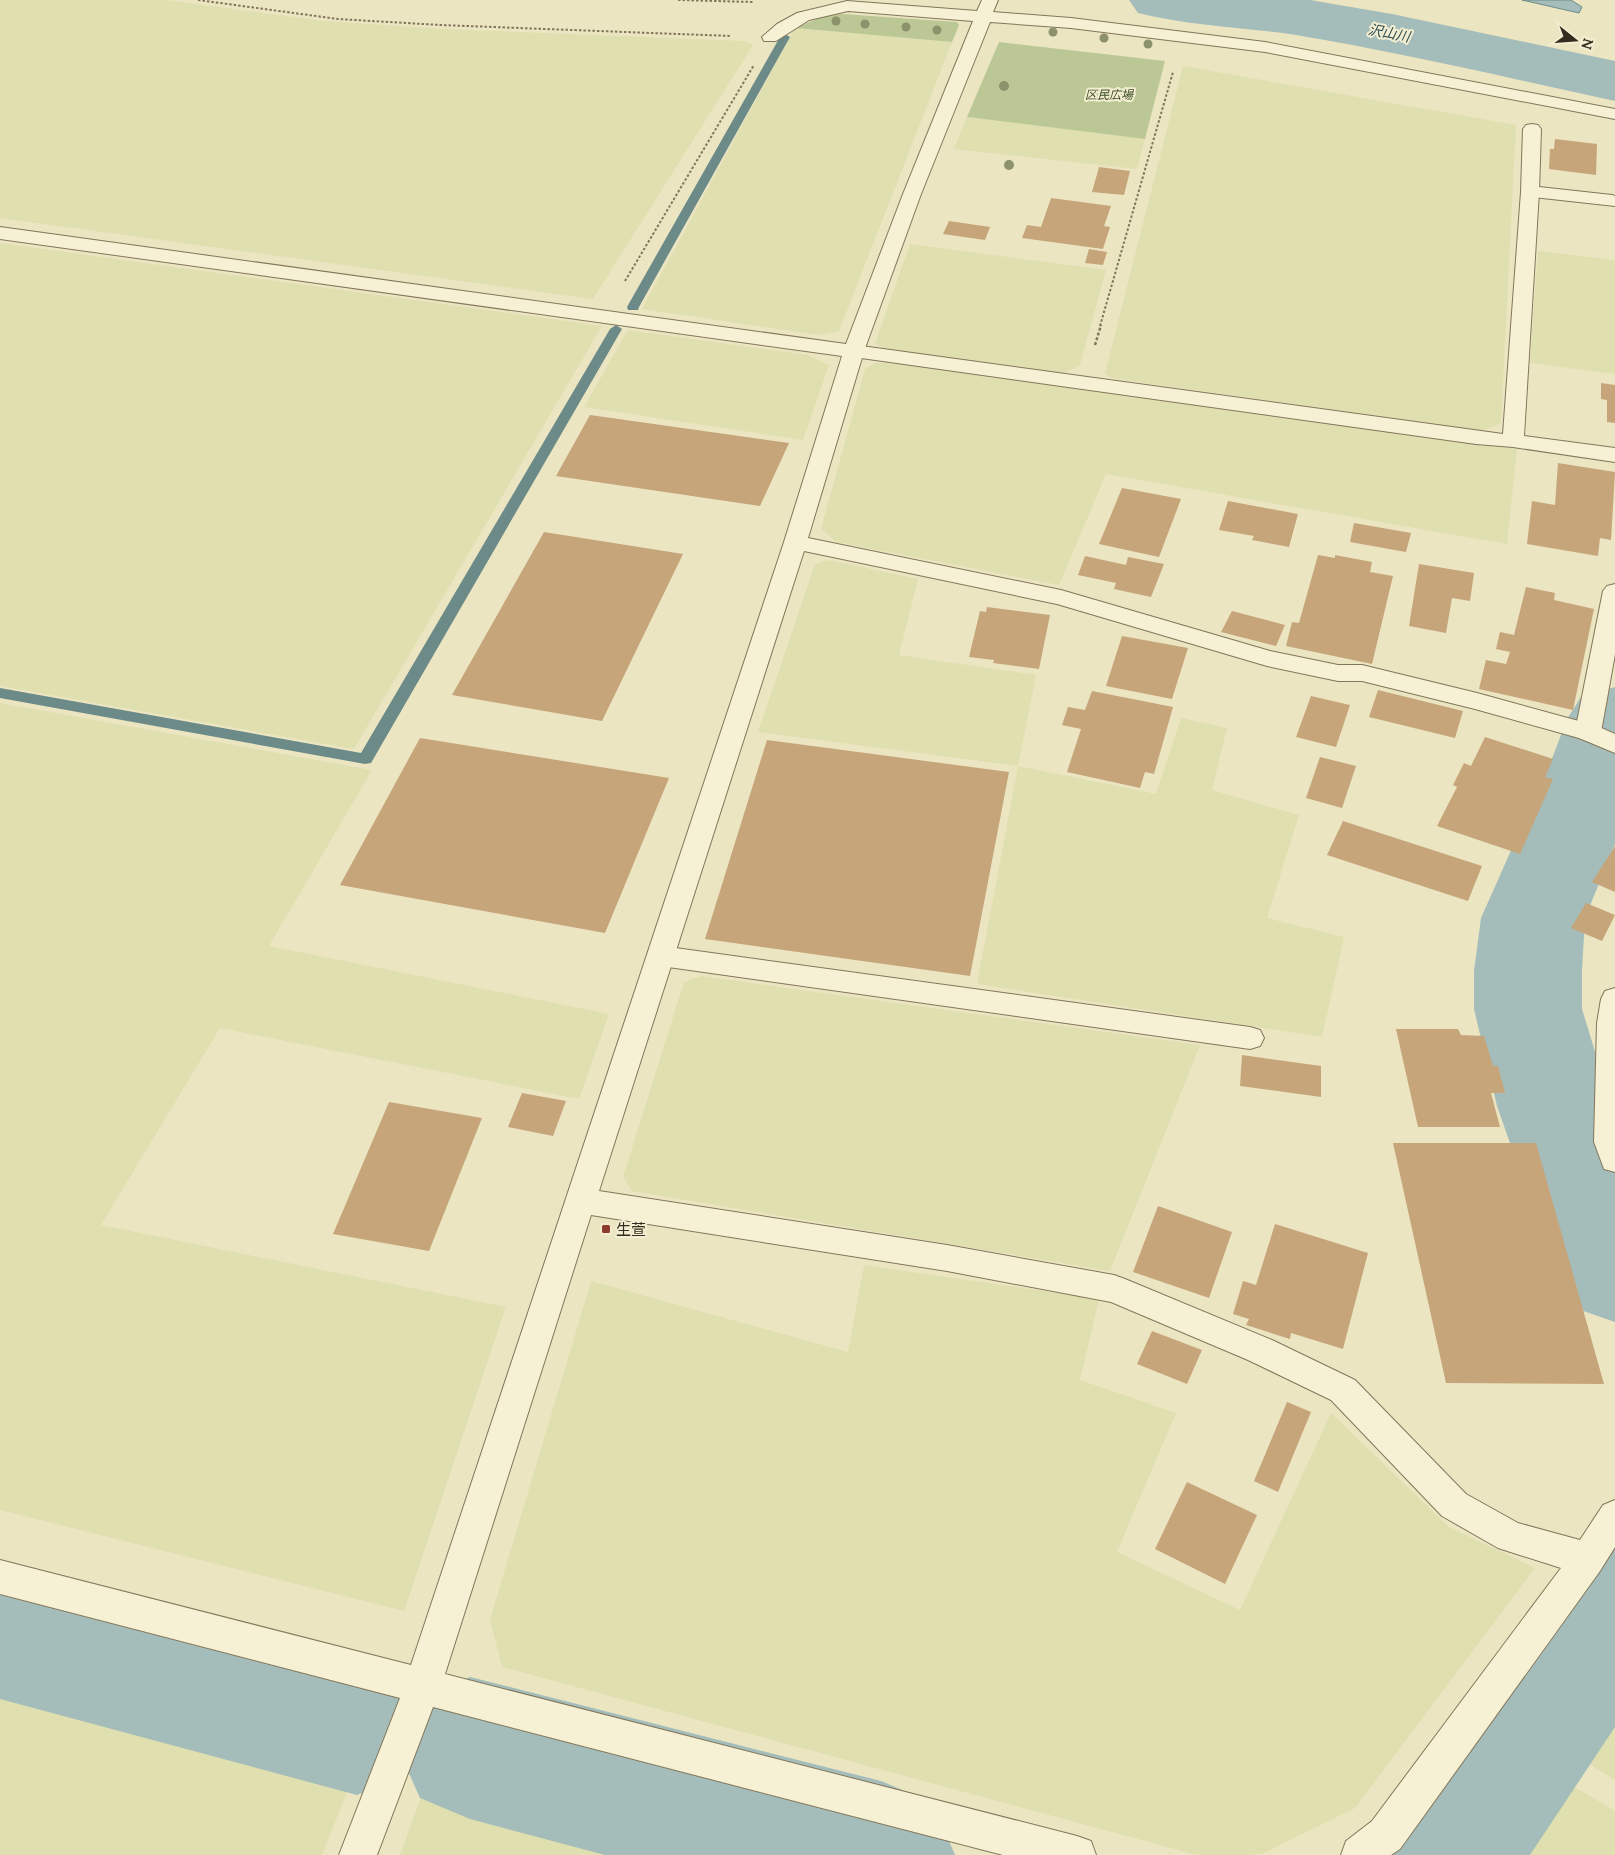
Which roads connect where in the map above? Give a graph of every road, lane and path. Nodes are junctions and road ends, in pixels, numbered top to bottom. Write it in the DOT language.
graph roads {
  1 [pos="198,0"];
  2 [pos="986,10"];
  3 [pos="770,37"];
  4 [pos="1175,64"];
  5 [pos="1615,114"];
  6 [pos="1532,129"];
  7 [pos="1530,192"];
  8 [pos="1612,201"];
  9 [pos="0,233"];
  10 [pos="604,316"];
  11 [pos="854,351"];
  12 [pos="1084,384"];
  13 [pos="1513,441"];
  14 [pos="1615,455"];
  15 [pos="795,542"];
  16 [pos="1615,591"];
  17 [pos="1588,732"];
  18 [pos="1615,744"];
  19 [pos="660,956"];
  20 [pos="1615,999"];
  21 [pos="1250,1038"];
  22 [pos="1615,1160"];
  23 [pos="580,1201"];
  24 [pos="1615,1516"];
  25 [pos="1588,1559"];
  26 [pos="0,1577"];
  27 [pos="423,1685"];
  28 [pos="358,1855"];
  29 [pos="1076,1855"];
  30 [pos="1360,1855"];
  1 -- 3 [label="path"];
  2 -- 3 [label="street"];
  2 -- 5 [label="street"];
  2 -- 11 [label="street"];
  3 -- 10 [label="path"];
  4 -- 12 [label="path"];
  6 -- 7 [label="street"];
  7 -- 8 [label="street"];
  7 -- 13 [label="street"];
  9 -- 10 [label="street"];
  10 -- 11 [label="street"];
  11 -- 12 [label="street"];
  11 -- 15 [label="street"];
  12 -- 13 [label="street"];
  13 -- 14 [label="street"];
  15 -- 17 [label="street"];
  15 -- 19 [label="street"];
  16 -- 17 [label="street"];
  17 -- 18 [label="street"];
  19 -- 21 [label="street"];
  19 -- 23 [label="street"];
  20 -- 22 [label="street"];
  23 -- 25 [label="street"];
  23 -- 27 [label="street"];
  24 -- 25 [label="street"];
  25 -- 30 [label="street"];
  26 -- 27 [label="street"];
  27 -- 28 [label="street"];
  27 -- 29 [label="street"];
}
